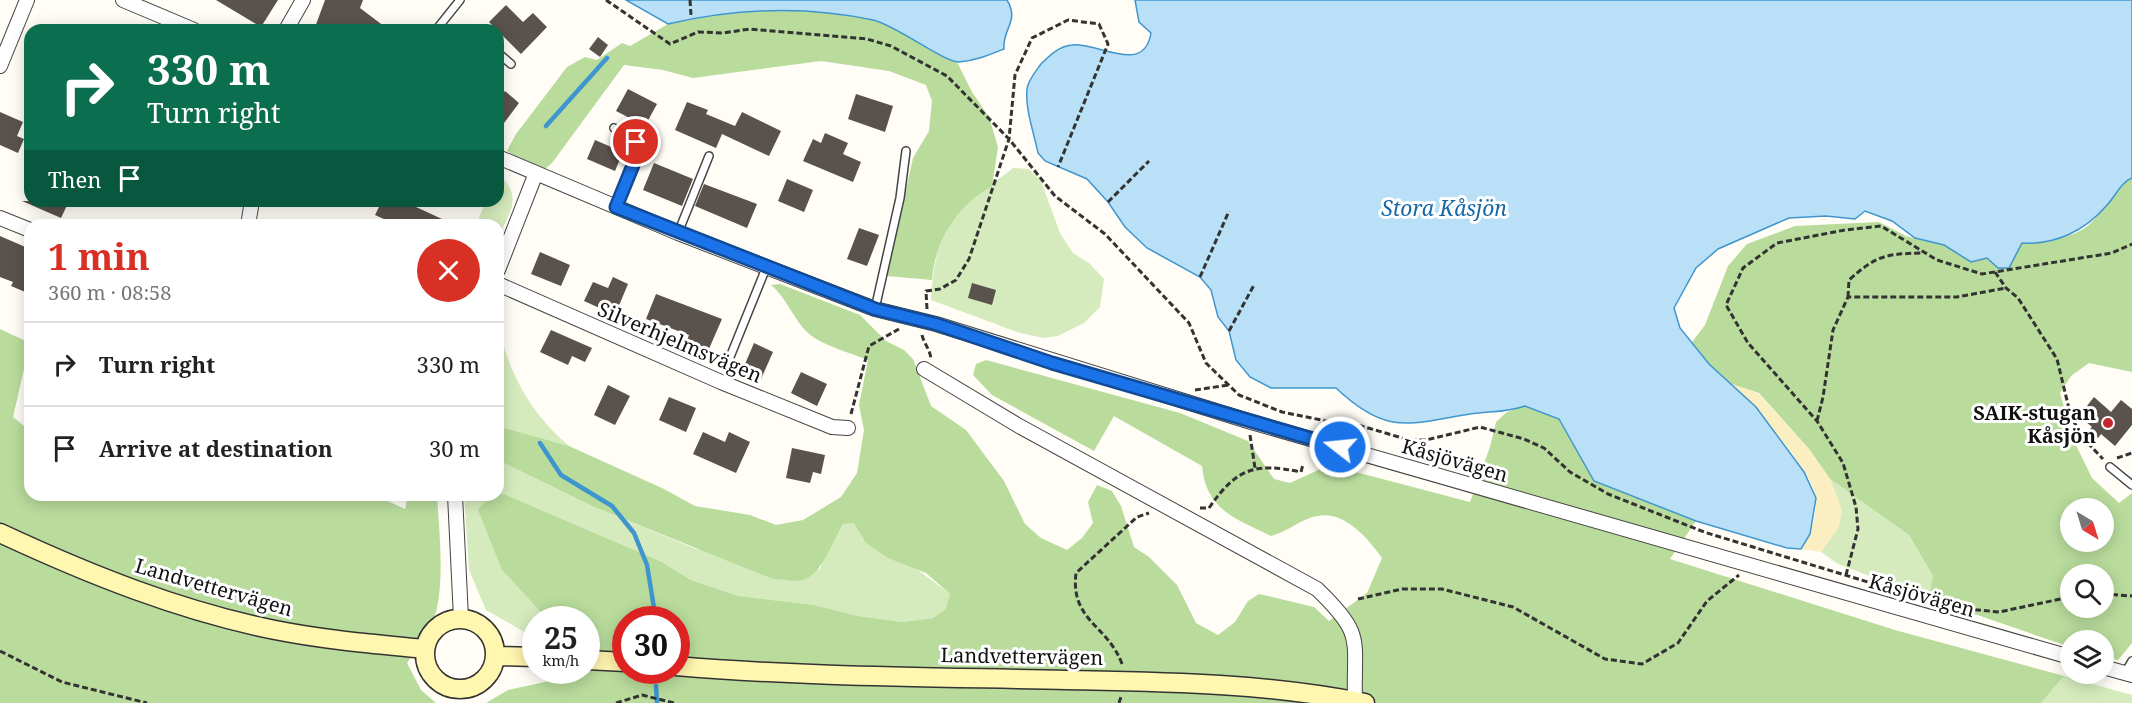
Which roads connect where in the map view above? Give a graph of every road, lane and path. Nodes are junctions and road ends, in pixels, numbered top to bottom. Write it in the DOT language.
graph roads {
  1 [pos="27,0"];
  2 [pos="123,0"];
  3 [pos="303,0"];
  4 [pos="460,0"];
  5 [pos="606,0"];
  6 [pos="690,0"];
  7 [pos="691,15"];
  8 [pos="180,24"];
  9 [pos="289,24"];
  10 [pos="441,24"];
  11 [pos="504,58"];
  12 [pos="511,64"];
  13 [pos="0,66"];
  14 [pos="614,128"];
  15 [pos="1009,139"];
  16 [pos="906,150"];
  17 [pos="709,156"];
  18 [pos="504,160"];
  19 [pos="1149,162"];
  20 [pos="1058,167"];
  21 [pos="536,173"];
  22 [pos="1108,202"];
  23 [pos="616,207"];
  24 [pos="1230,211"];
  25 [pos="0,218"];
  26 [pos="24,228"];
  27 [pos="678,233"];
  28 [pos="2132,244"];
  29 [pos="1924,253"];
  30 [pos="504,255"];
  31 [pos="766,268"];
  32 [pos="1995,272"];
  33 [pos="1200,278"];
  34 [pos="1254,285"];
  35 [pos="504,287"];
  36 [pos="2006,288"];
  37 [pos="1848,297"];
  38 [pos="875,309"];
  39 [pos="923,322"];
  40 [pos="1229,331"];
  41 [pos="728,362"];
  42 [pos="924,369"];
  43 [pos="1248,421"];
  44 [pos="1331,422"];
  45 [pos="1817,422"];
  46 [pos="848,428"];
  47 [pos="1319,428"];
  48 [pos="2132,453"];
  49 [pos="1303,464"];
  50 [pos="2108,465"];
  51 [pos="1255,468"];
  52 [pos="2132,485"];
  53 [pos="455,501"];
  54 [pos="1168,506"];
  55 [pos="1197,507"];
  56 [pos="0,533"];
  57 [pos="1749,566"];
  58 [pos="1846,575"];
  59 [pos="1887,588"];
  60 [pos="2114,595"];
  61 [pos="2132,596"];
  62 [pos="1358,598"];
  63 [pos="2060,599"];
  64 [pos="1947,606"];
  65 [pos="461,618"];
  66 [pos="425,649"];
  67 [pos="0,651"];
  68 [pos="2060,654"];
  69 [pos="496,656"];
  70 [pos="522,657"];
  71 [pos="1122,664"];
  72 [pos="690,667"];
  73 [pos="2114,668"];
  74 [pos="2130,670"];
  75 [pos="1122,696"];
  76 [pos="1360,702"];
  77 [pos="147,703"];
  78 [pos="616,703"];
  79 [pos="674,703"];
  80 [pos="1119,703"];
  1 -- 13 [label="street"];
  2 -- 8 [label="street"];
  3 -- 9 [label="street"];
  4 -- 10 [label="lane"];
  5 -- 15 [label="path"];
  6 -- 7 [label="path"];
  11 -- 12 [label="lane"];
  14 -- 23 [label="lane"];
  15 -- 20 [label="path"];
  15 -- 39 [label="path"];
  15 -- 44 [label="path"];
  16 -- 38 [label="lane"];
  17 -- 27 [label="lane"];
  18 -- 21 [label="street, Kåsjövägen"];
  19 -- 22 [label="path"];
  21 -- 23 [label="street, Kåsjövägen"];
  21 -- 30 [label="street"];
  23 -- 27 [label="street, Kåsjövägen"];
  24 -- 33 [label="path"];
  25 -- 26 [label="street"];
  27 -- 31 [label="street, Kåsjövägen"];
  28 -- 32 [label="path"];
  29 -- 32 [label="path"];
  29 -- 37 [label="path"];
  29 -- 45 [label="path"];
  31 -- 38 [label="street, Kåsjövägen"];
  31 -- 41 [label="lane"];
  32 -- 36 [label="path"];
  34 -- 40 [label="path"];
  35 -- 46 [label="street, Silverhjelmsvägen"];
  36 -- 37 [label="path"];
  36 -- 50 [label="path"];
  37 -- 45 [label="path"];
  38 -- 39 [label="street, Kåsjövägen"];
  39 -- 42 [label="path"];
  39 -- 43 [label="street, Kåsjövägen"];
  39 -- 46 [label="path"];
  42 -- 54 [label="street"];
  43 -- 51 [label="path"];
  43 -- 57 [label="street, Kåsjövägen"];
  44 -- 47 [label="path"];
  44 -- 58 [label="path"];
  45 -- 58 [label="path"];
  48 -- 50 [label="path"];
  49 -- 51 [label="path"];
  50 -- 52 [label="lane"];
  51 -- 55 [label="path"];
  53 -- 65 [label="street"];
  54 -- 71 [label="path"];
  54 -- 76 [label="street"];
  56 -- 66 [label="street, Landvettervägen"];
  57 -- 62 [label="path"];
  57 -- 68 [label="street, Kåsjövägen"];
  58 -- 59 [label="path"];
  60 -- 61 [label="path"];
  63 -- 64 [label="path"];
  65 -- 66 [label="street"];
  65 -- 69 [label="street"];
  66 -- 69 [label="street"];
  67 -- 77 [label="path"];
  69 -- 70 [label="street"];
  72 -- 76 [label="street, Landvettervägen"];
  73 -- 74 [label="street"];
  75 -- 80 [label="path"];
  78 -- 79 [label="path"];
}
